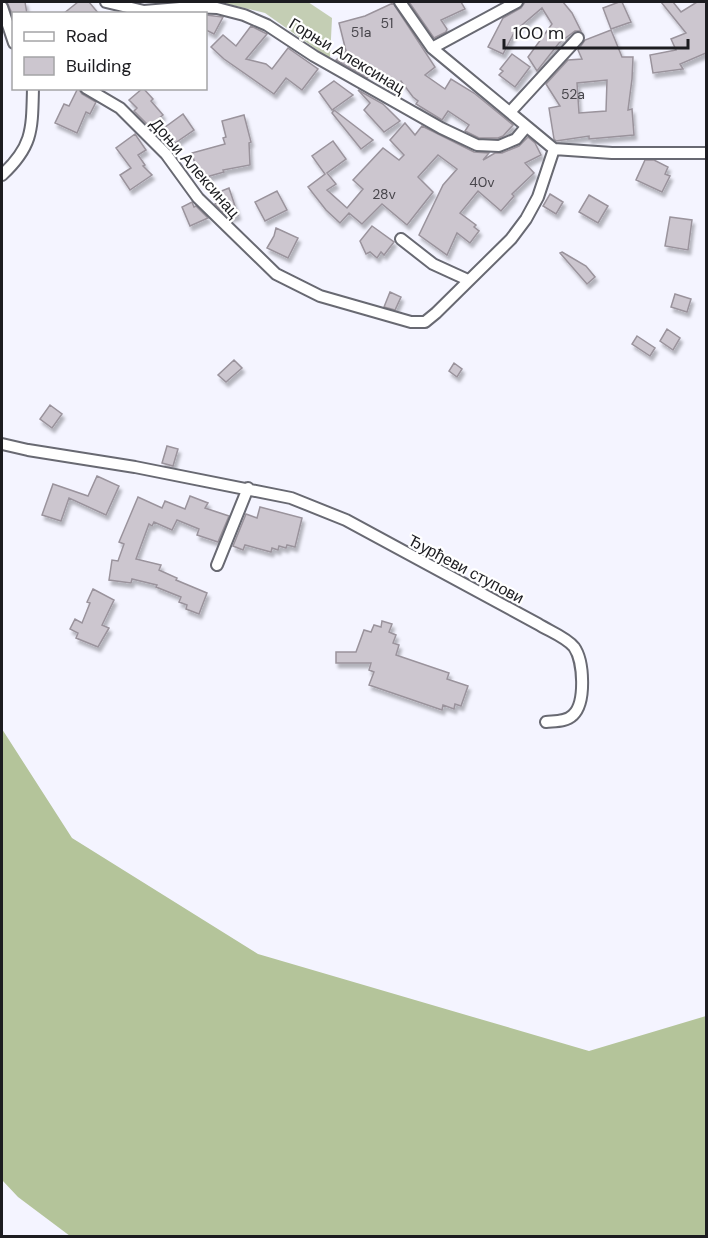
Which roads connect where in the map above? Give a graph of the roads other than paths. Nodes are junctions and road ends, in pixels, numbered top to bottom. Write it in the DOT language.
graph roads {
  1 [pos="106,2"];
  2 [pos="400,2"];
  3 [pos="517,2"];
  4 [pos="2,8"];
  5 [pos="12,37"];
  6 [pos="578,38"];
  7 [pos="432,48"];
  8 [pos="33,90"];
  9 [pos="89,90"];
  10 [pos="510,112"];
  11 [pos="526,127"];
  12 [pos="554,148"];
  13 [pos="706,153"];
  14 [pos="2,175"];
  15 [pos="401,239"];
  16 [pos="468,280"];
  17 [pos="2,444"];
  18 [pos="248,488"];
  19 [pos="217,566"];
  20 [pos="546,722"];
  1 -- 11 [label="street, Горњи Алексинац"];
  2 -- 7 [label="street"];
  3 -- 7 [label="street"];
  4 -- 5 [label="street"];
  6 -- 10 [label="street"];
  7 -- 10 [label="street"];
  8 -- 14 [label="street"];
  9 -- 16 [label="street, Доњи Алексинац"];
  10 -- 11 [label="street"];
  11 -- 12 [label="street"];
  12 -- 13 [label="street"];
  12 -- 16 [label="street"];
  15 -- 16 [label="street"];
  17 -- 18 [label="street, Ђурђеви ступови"];
  18 -- 19 [label="street"];
  18 -- 20 [label="street, Ђурђеви ступови"];
}
